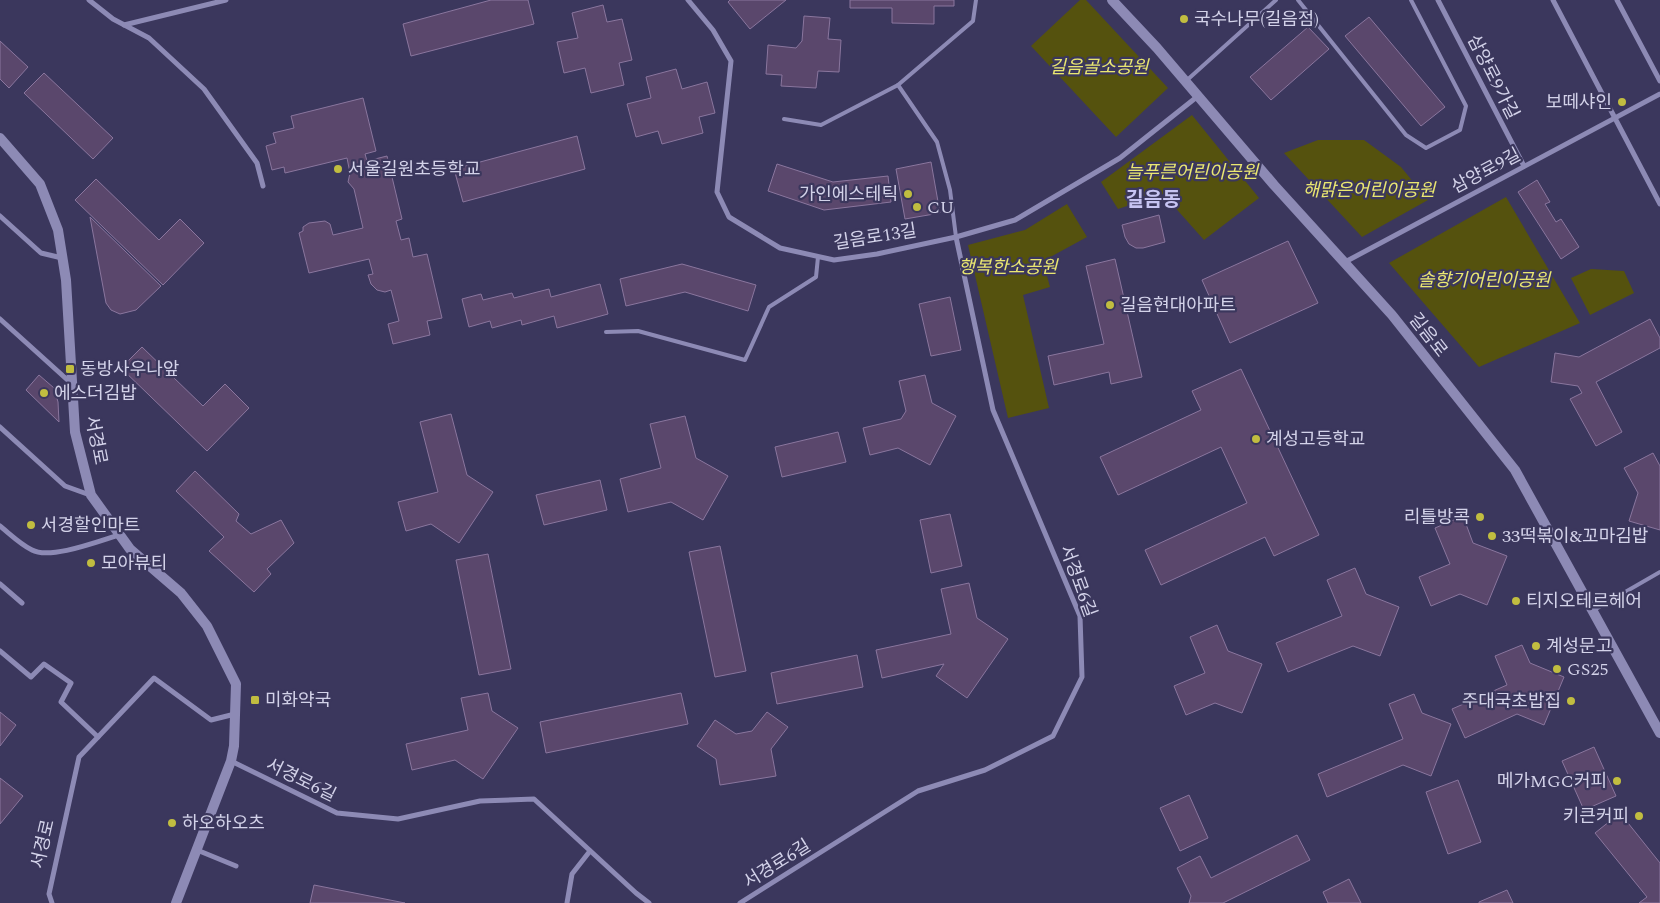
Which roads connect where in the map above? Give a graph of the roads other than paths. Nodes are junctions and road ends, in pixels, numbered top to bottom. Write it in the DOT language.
graph roads {
  1 [pos="89,0"];
  2 [pos="226,0"];
  3 [pos="688,0"];
  4 [pos="976,0"];
  5 [pos="1112,0"];
  6 [pos="1276,0"];
  7 [pos="1298,0"];
  8 [pos="1411,0"];
  9 [pos="1438,0"];
  10 [pos="1553,0"];
  11 [pos="1617,0"];
  12 [pos="124,25"];
  13 [pos="1186,81"];
  14 [pos="1660,81"];
  15 [pos="898,85"];
  16 [pos="1660,94"];
  17 [pos="1198,96"];
  18 [pos="1615,118"];
  19 [pos="784,119"];
  20 [pos="0,138"];
  21 [pos="1524,166"];
  22 [pos="263,186"];
  23 [pos="1660,204"];
  24 [pos="0,216"];
  25 [pos="956,237"];
  26 [pos="818,257"];
  27 [pos="62,258"];
  28 [pos="1344,262"];
  29 [pos="0,319"];
  30 [pos="606,332"];
  31 [pos="72,384"];
  32 [pos="0,427"];
  33 [pos="91,495"];
  34 [pos="0,526"];
  35 [pos="120,535"];
  36 [pos="1660,572"];
  37 [pos="0,584"];
  38 [pos="22,603"];
  39 [pos="1592,612"];
  40 [pos="0,651"];
  41 [pos="235,714"];
  42 [pos="1660,733"];
  43 [pos="98,737"];
  44 [pos="231,761"];
  45 [pos="197,850"];
  46 [pos="590,851"];
  47 [pos="236,866"];
  48 [pos="52,903"];
  49 [pos="176,903"];
  50 [pos="567,903"];
  51 [pos="649,903"];
  52 [pos="740,903"];
  1 -- 12 [label="street"];
  2 -- 12 [label="street"];
  3 -- 26 [label="street, 길음로13길"];
  4 -- 15 [label="lane"];
  5 -- 13 [label="street, 길음로"];
  6 -- 13 [label="lane"];
  7 -- 8 [label="lane"];
  9 -- 21 [label="street, 삼양로9가길"];
  10 -- 18 [label="street"];
  11 -- 14 [label="street"];
  12 -- 22 [label="street"];
  13 -- 17 [label="street, 길음로"];
  15 -- 19 [label="lane"];
  15 -- 25 [label="lane"];
  16 -- 18 [label="street, 삼양로9길"];
  17 -- 25 [label="street, 길음로13길"];
  17 -- 28 [label="street, 길음로"];
  18 -- 21 [label="street, 삼양로9길"];
  18 -- 23 [label="street"];
  20 -- 27 [label="street, 서경로"];
  21 -- 28 [label="street, 삼양로9길"];
  24 -- 27 [label="street"];
  25 -- 26 [label="street, 길음로13길"];
  25 -- 52 [label="street, 서경로6길"];
  26 -- 30 [label="lane"];
  27 -- 31 [label="street, 서경로"];
  28 -- 39 [label="street, 길음로"];
  29 -- 31 [label="street"];
  31 -- 33 [label="street, 서경로"];
  32 -- 33 [label="street"];
  33 -- 35 [label="street, 서경로"];
  34 -- 35 [label="street"];
  35 -- 41 [label="street, 서경로"];
  36 -- 39 [label="lane"];
  37 -- 38 [label="street"];
  39 -- 42 [label="street, 길음로"];
  40 -- 43 [label="street"];
  41 -- 43 [label="street, 서경로"];
  41 -- 44 [label="street, 서경로"];
  43 -- 48 [label="street, 서경로"];
  44 -- 45 [label="street, 서경로"];
  44 -- 46 [label="street, 서경로6길"];
  45 -- 47 [label="street"];
  45 -- 49 [label="street, 서경로"];
  46 -- 50 [label="street"];
  46 -- 51 [label="street, 서경로6길"];
}
